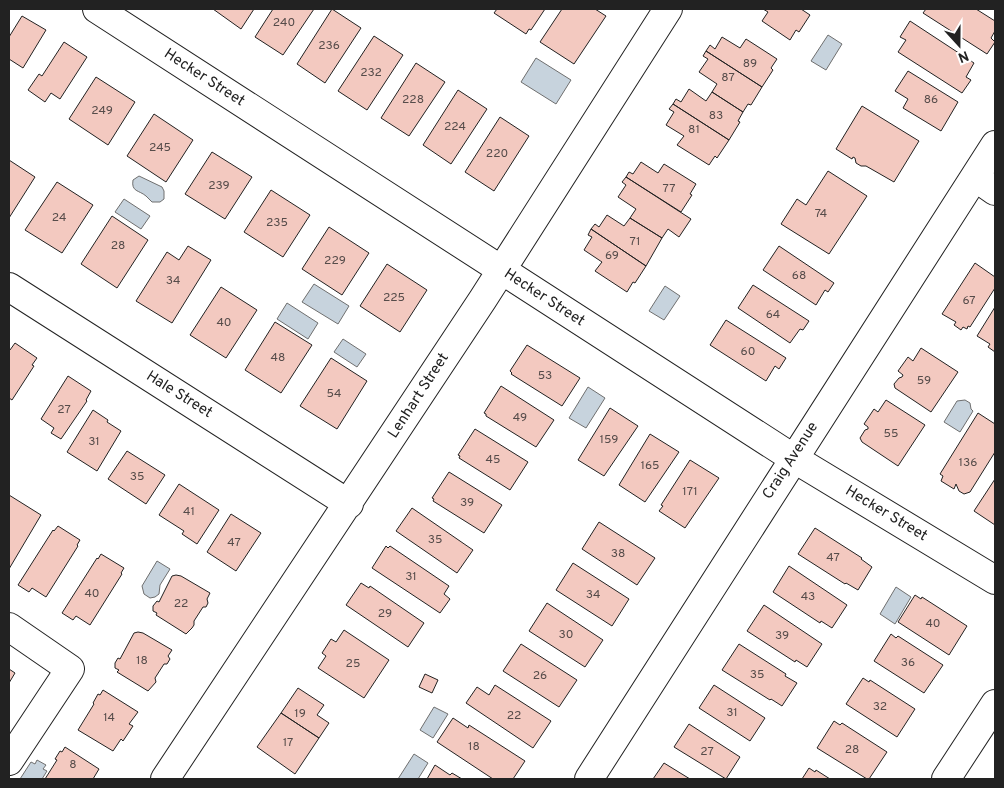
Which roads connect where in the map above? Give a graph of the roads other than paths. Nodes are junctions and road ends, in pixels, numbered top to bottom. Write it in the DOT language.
graph roads {
  1 [pos="97,9"];
  2 [pos="668,9"];
  3 [pos="995,145"];
  4 [pos="985,184"];
  5 [pos="501,270"];
  6 [pos="9,287"];
  7 [pos="793,458"];
  8 [pos="349,504"];
  9 [pos="995,580"];
  10 [pos="9,627"];
  11 [pos="995,704"];
  12 [pos="9,761"];
  13 [pos="165,779"];
  14 [pos="589,779"];
  15 [pos="946,779"];
  1 -- 5 [label="street, Hecker Street"];
  2 -- 5 [label="street, Lenhart Street"];
  3 -- 4 [label="street, Craig Avenue"];
  4 -- 7 [label="street, Craig Avenue"];
  5 -- 7 [label="street, Hecker Street"];
  5 -- 8 [label="street, Lenhart Street"];
  6 -- 8 [label="street, Hale Street"];
  7 -- 9 [label="street, Hecker Street"];
  7 -- 14 [label="street, Craig Avenue"];
  8 -- 13 [label="street, Lenhart Street"];
  10 -- 12 [label="street"];
  11 -- 15 [label="street"];
}
